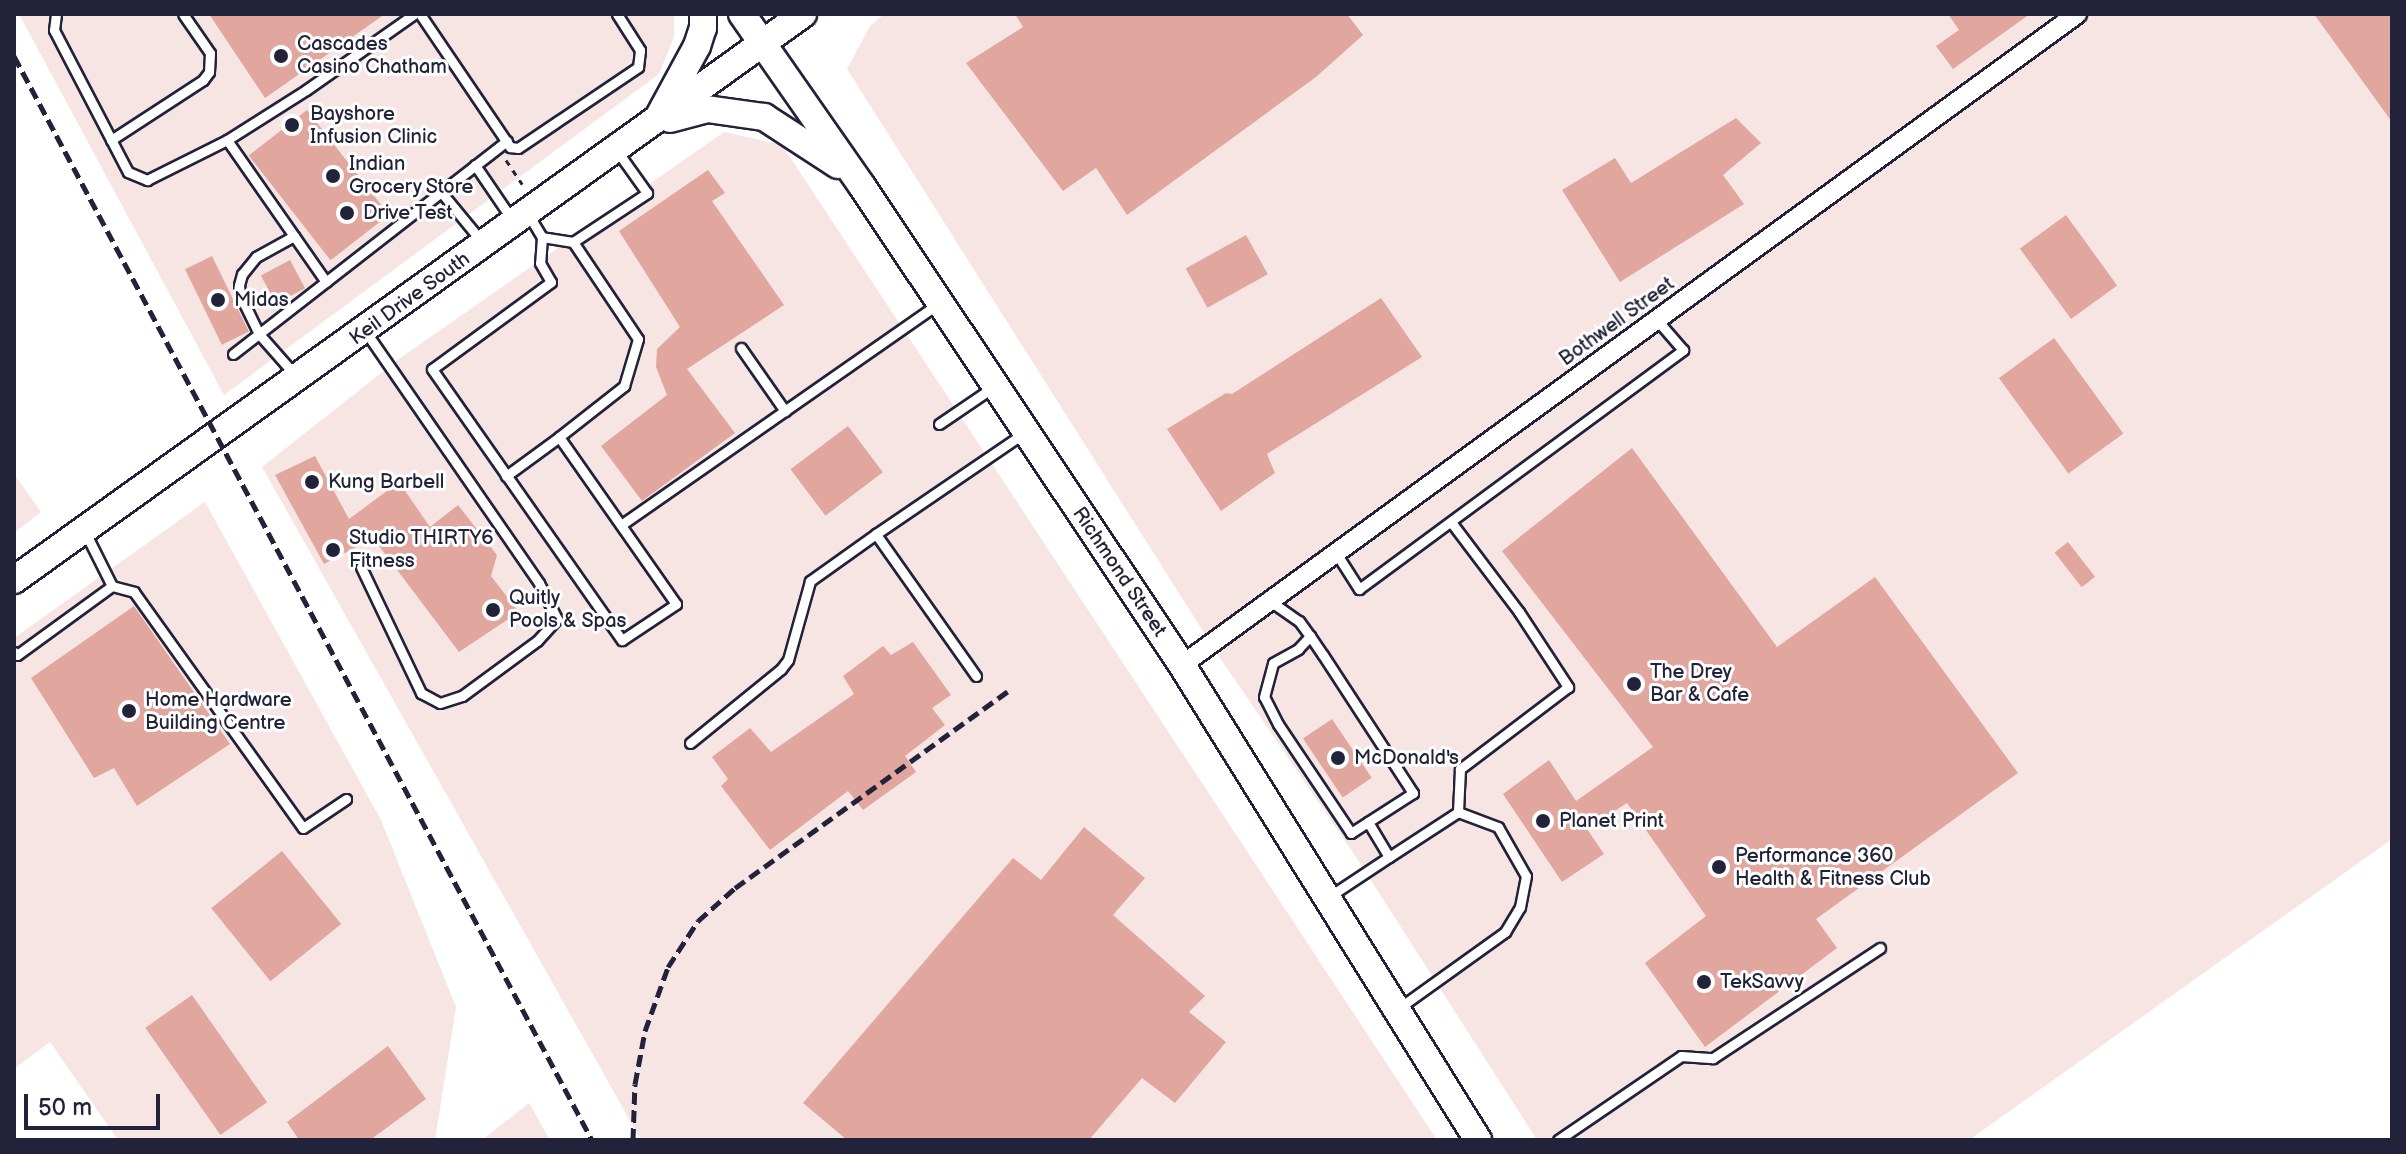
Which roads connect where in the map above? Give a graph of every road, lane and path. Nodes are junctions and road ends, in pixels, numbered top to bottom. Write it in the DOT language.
graph roads {
  1 [pos="56,14"];
  2 [pos="183,14"];
  3 [pos="417,14"];
  4 [pos="617,14"];
  5 [pos="703,14"];
  6 [pos="742,14"];
  7 [pos="803,14"];
  8 [pos="2077,14"];
  9 [pos="761,43"];
  10 [pos="656,123"];
  11 [pos="111,140"];
  12 [pos="227,140"];
  13 [pos="507,141"];
  14 [pos="617,151"];
  15 [pos="475,165"];
  16 [pos="862,186"];
  17 [pos="441,192"];
  18 [pos="522,219"];
  19 [pos="294,236"];
  20 [pos="542,237"];
  21 [pos="573,242"];
  22 [pos="484,246"];
  23 [pos="326,282"];
  24 [pos="939,302"];
  25 [pos="1657,320"];
  26 [pos="365,331"];
  27 [pos="259,334"];
  28 [pos="741,348"];
  29 [pos="233,354"];
  30 [pos="299,378"];
  31 [pos="995,387"];
  32 [pos="785,411"];
  33 [pos="939,424"];
  34 [pos="1025,432"];
  35 [pos="559,437"];
  36 [pos="506,476"];
  37 [pos="1451,522"];
  38 [pos="621,525"];
  39 [pos="84,531"];
  40 [pos="876,534"];
  41 [pos="1336,553"];
  42 [pos="361,567"];
  43 [pos="14,580"];
  44 [pos="112,586"];
  45 [pos="1270,601"];
  46 [pos="1310,636"];
  47 [pos="14,652"];
  48 [pos="1182,665"];
  49 [pos="976,676"];
  50 [pos="690,743"];
  51 [pos="346,799"];
  52 [pos="1458,812"];
  53 [pos="1368,822"];
  54 [pos="1389,857"];
  55 [pos="1327,898"];
  56 [pos="1880,948"];
  57 [pos="1397,1010"];
  58 [pos="1476,1139"];
  59 [pos="1558,1140"];
  1 -- 11 [label="lane"];
  2 -- 11 [label="lane"];
  3 -- 12 [label="lane"];
  3 -- 13 [label="lane"];
  4 -- 13 [label="lane"];
  5 -- 10 [label="main road"];
  6 -- 9 [label="main road, Richmond Street"];
  7 -- 9 [label="main road, Keil Drive South"];
  8 -- 25 [label="street, Bothwell Street"];
  9 -- 10 [label="main road, Keil Drive South"];
  9 -- 16 [label="main road, Richmond Street"];
  10 -- 14 [label="main road, Keil Drive South"];
  10 -- 16 [label="main road"];
  11 -- 12 [label="lane"];
  12 -- 19 [label="lane"];
  13 -- 15 [label="lane"];
  14 -- 18 [label="main road, Keil Drive South"];
  14 -- 21 [label="lane"];
  15 -- 17 [label="lane"];
  15 -- 18 [label="lane"];
  16 -- 24 [label="main road, Richmond Street"];
  17 -- 22 [label="lane"];
  17 -- 23 [label="lane"];
  18 -- 20 [label="lane"];
  18 -- 22 [label="main road, Keil Drive South"];
  19 -- 23 [label="lane"];
  19 -- 27 [label="lane"];
  20 -- 21 [label="lane"];
  20 -- 36 [label="lane"];
  21 -- 35 [label="lane"];
  22 -- 26 [label="main road, Keil Drive South"];
  23 -- 27 [label="lane"];
  24 -- 31 [label="main road, Richmond Street"];
  24 -- 32 [label="lane"];
  25 -- 37 [label="lane"];
  25 -- 41 [label="street, Bothwell Street"];
  26 -- 30 [label="main road, Keil Drive South"];
  26 -- 42 [label="lane"];
  27 -- 29 [label="lane"];
  27 -- 30 [label="lane"];
  28 -- 32 [label="lane"];
  30 -- 39 [label="main road, Keil Drive South"];
  31 -- 33 [label="lane"];
  31 -- 34 [label="main road, Richmond Street"];
  32 -- 38 [label="lane"];
  34 -- 40 [label="lane"];
  34 -- 48 [label="main road, Richmond Street"];
  35 -- 36 [label="lane"];
  35 -- 38 [label="lane"];
  36 -- 38 [label="lane"];
  37 -- 41 [label="lane"];
  37 -- 52 [label="lane"];
  39 -- 43 [label="main road, Keil Drive South"];
  39 -- 44 [label="lane"];
  40 -- 49 [label="lane"];
  40 -- 50 [label="lane"];
  41 -- 45 [label="street, Bothwell Street"];
  44 -- 47 [label="lane"];
  44 -- 51 [label="lane"];
  45 -- 46 [label="lane"];
  45 -- 48 [label="street, Bothwell Street"];
  46 -- 53 [label="lane"];
  46 -- 53 [label="lane"];
  48 -- 55 [label="main road, Richmond Street"];
  52 -- 54 [label="lane"];
  52 -- 57 [label="lane"];
  53 -- 54 [label="lane"];
  54 -- 55 [label="lane"];
  55 -- 57 [label="main road, Richmond Street"];
  56 -- 59 [label="lane"];
  57 -- 58 [label="main road, Richmond Street"];
}
